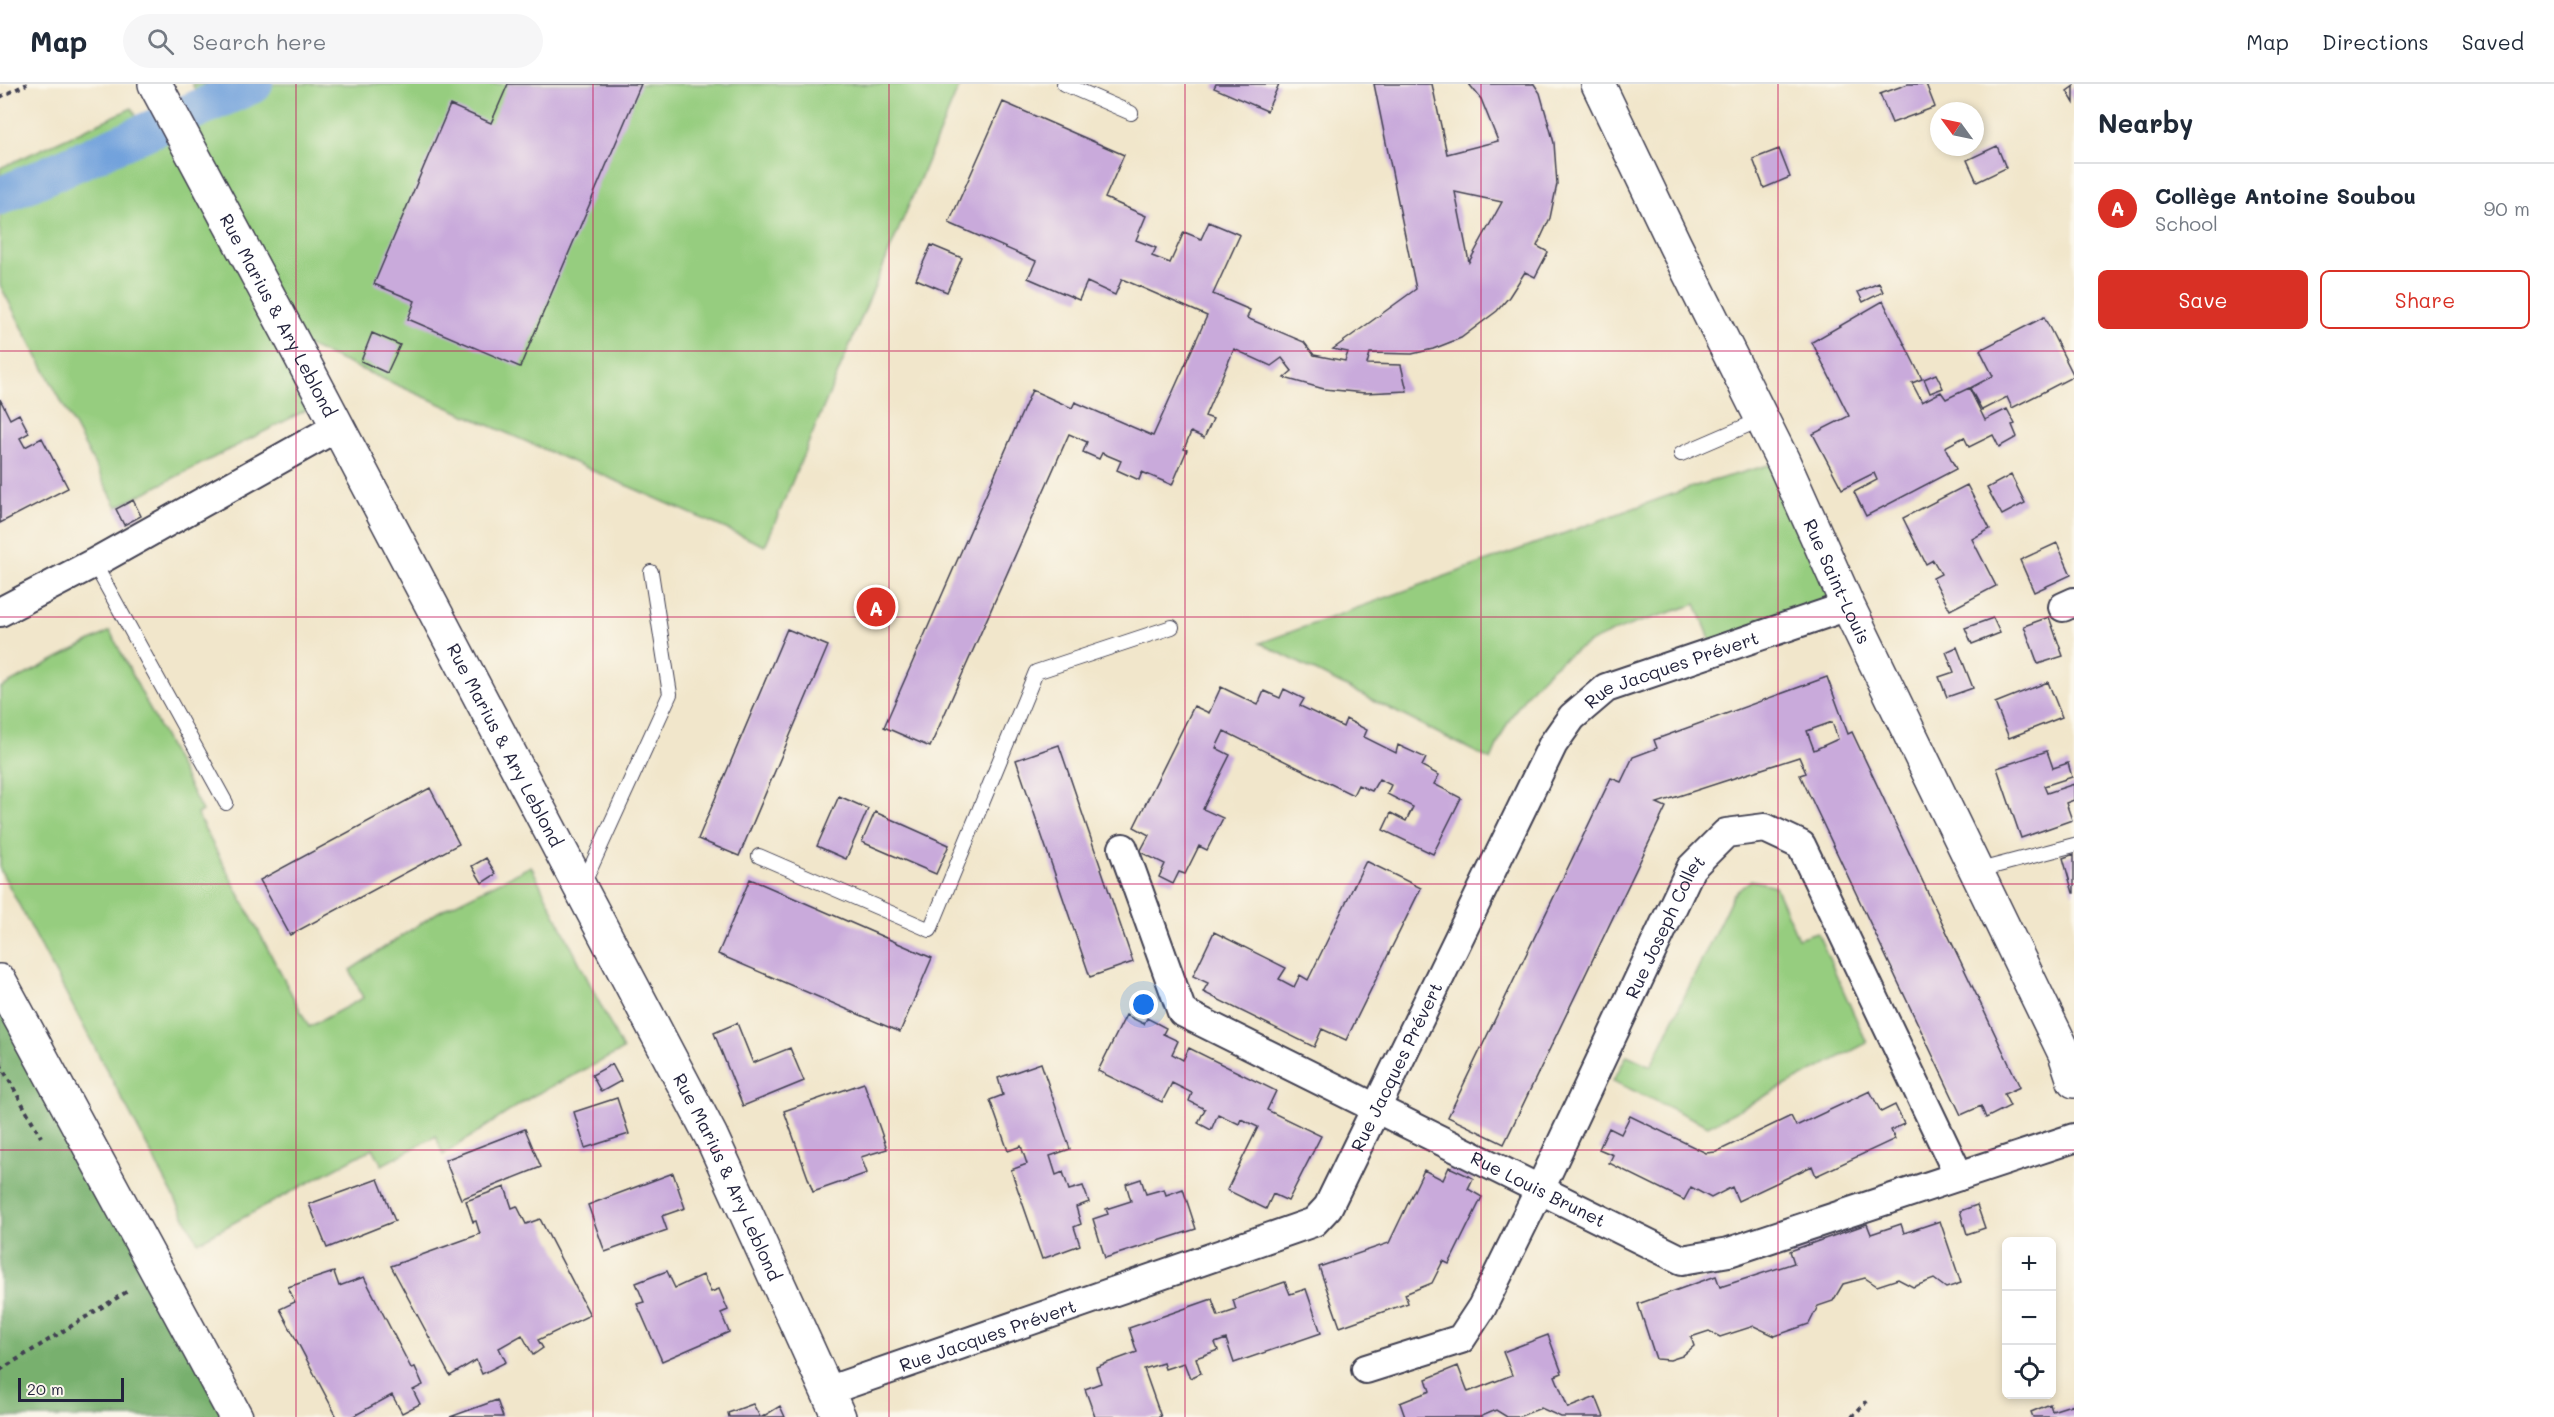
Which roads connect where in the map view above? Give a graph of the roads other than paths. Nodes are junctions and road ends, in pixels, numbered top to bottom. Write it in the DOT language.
graph roads {
  1 [pos="155,84"];
  2 [pos="1064,84"];
  3 [pos="1598,84"];
  4 [pos="1131,113"];
  5 [pos="1762,419"];
  6 [pos="337,427"];
  7 [pos="1681,454"];
  8 [pos="94,562"];
  9 [pos="651,572"];
  10 [pos="1848,606"];
  11 [pos="0,612"];
  12 [pos="1172,627"];
  13 [pos="226,803"];
  14 [pos="2074,845"];
  15 [pos="1123,848"];
  16 [pos="759,856"];
  17 [pos="1976,871"];
  18 [pos="581,889"];
  19 [pos="0,981"];
  20 [pos="2074,1081"];
  21 [pos="1376,1107"];
  22 [pos="2074,1138"];
  23 [pos="1959,1176"];
  24 [pos="1540,1189"];
  25 [pos="1366,1369"];
  26 [pos="833,1404"];
  27 [pos="236,1417"];
  1 -- 6 [label="street, Rue Marius & Ary Leblond"];
  2 -- 4 [label="lane"];
  3 -- 5 [label="street, Rue Saint-Louis"];
  5 -- 7 [label="lane"];
  5 -- 10 [label="street, Rue Saint-Louis"];
  6 -- 8 [label="street"];
  6 -- 18 [label="street, Rue Marius & Ary Leblond"];
  8 -- 11 [label="street"];
  8 -- 13 [label="lane"];
  9 -- 18 [label="lane"];
  10 -- 17 [label="street, Rue Saint-Louis"];
  10 -- 21 [label="street, Rue Jacques Prévert"];
  12 -- 16 [label="lane"];
  14 -- 17 [label="lane"];
  15 -- 21 [label="street, Rue Louis Brunet"];
  17 -- 20 [label="street, Rue Saint-Louis"];
  18 -- 26 [label="street, Rue Marius & Ary Leblond"];
  19 -- 27 [label="street"];
  21 -- 24 [label="street, Rue Louis Brunet"];
  21 -- 26 [label="street, Rue Jacques Prévert"];
  22 -- 23 [label="street, Rue Louis Brunet"];
  23 -- 24 [label="street, Rue Louis Brunet"];
  23 -- 24 [label="street, Rue Joseph Collet"];
  24 -- 25 [label="street, Rue Joseph Collet"];
}
